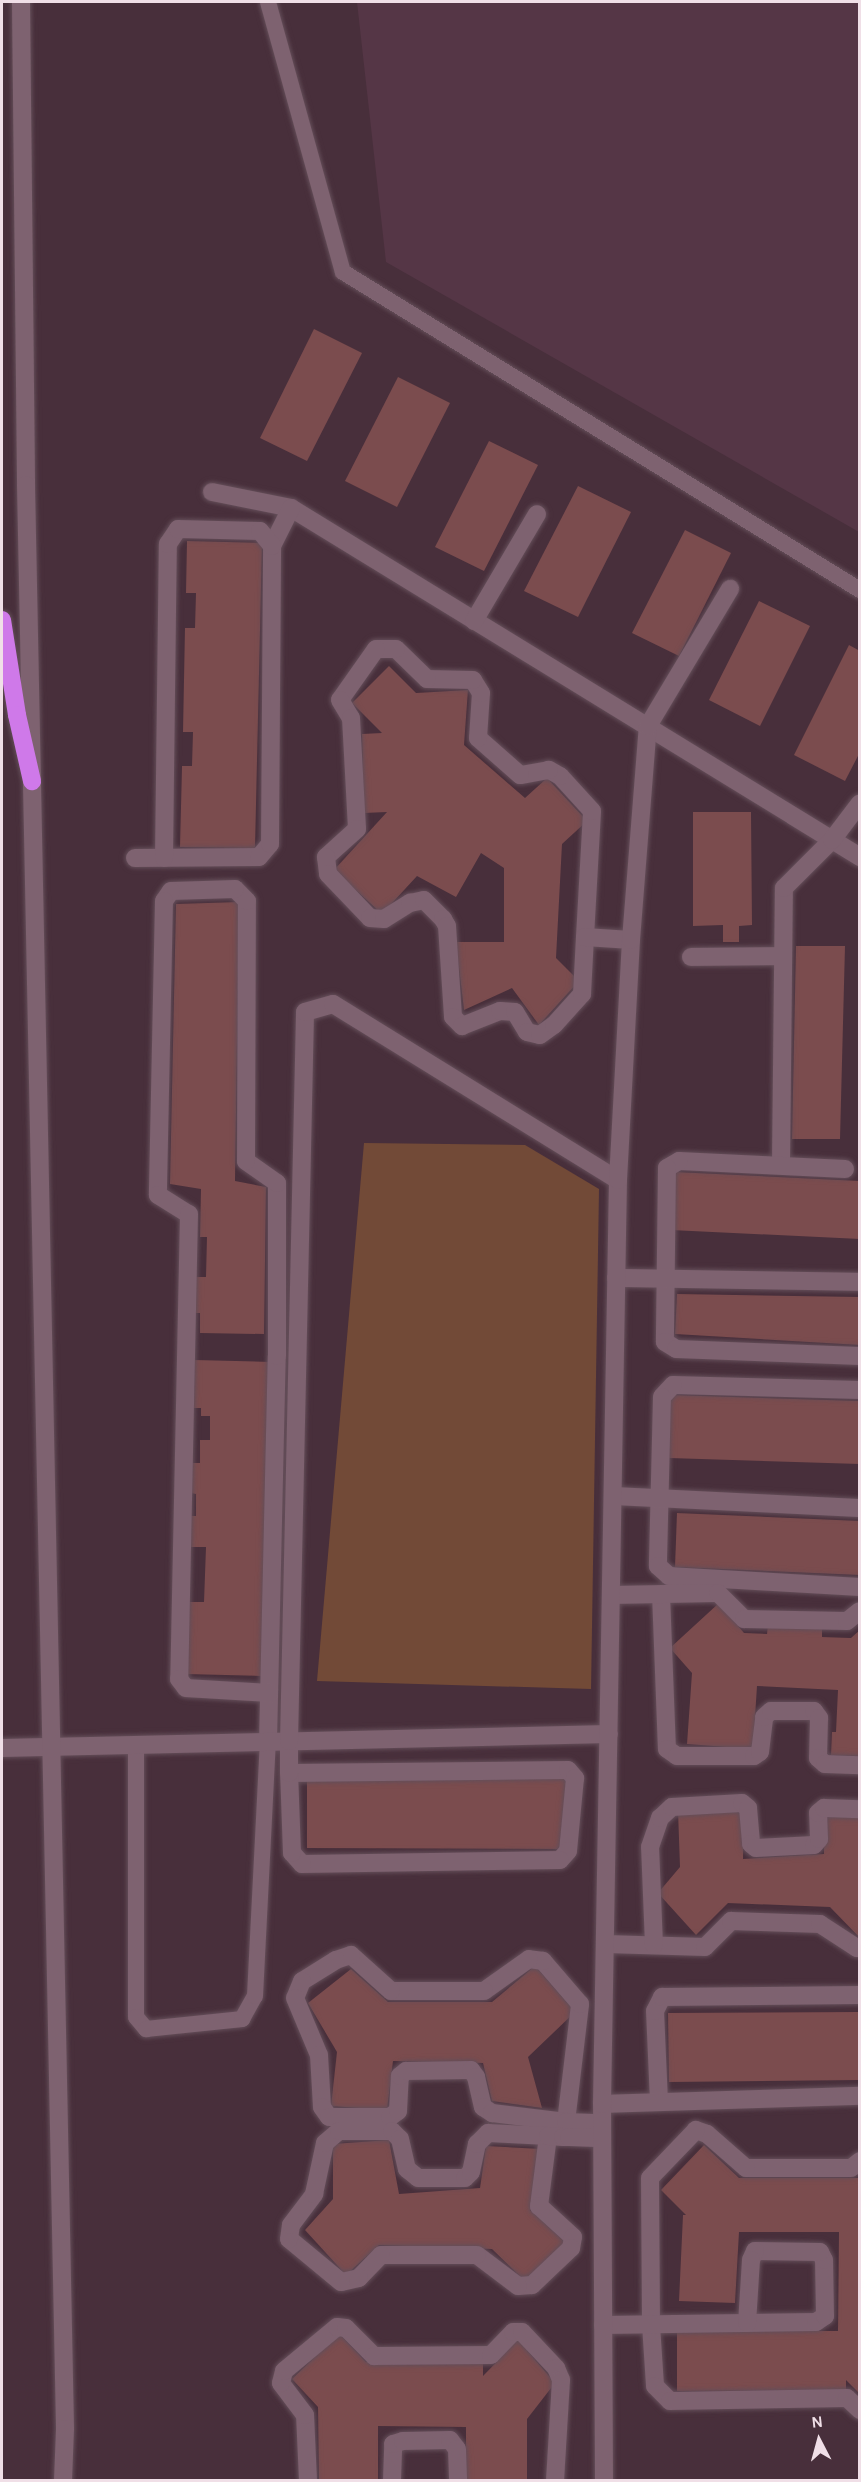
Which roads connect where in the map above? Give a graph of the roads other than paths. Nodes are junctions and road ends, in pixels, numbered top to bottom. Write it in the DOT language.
graph roads {
  1 [pos="21,2"];
  2 [pos="268,2"];
  3 [pos="212,492"];
  4 [pos="291,508"];
  5 [pos="537,514"];
  6 [pos="272,546"];
  7 [pos="730,589"];
  8 [pos="860,590"];
  9 [pos="2,620"];
  10 [pos="474,621"];
  11 [pos="648,726"];
  12 [pos="32,781"];
  13 [pos="858,808"];
  14 [pos="832,840"];
  15 [pos="860,857"];
  16 [pos="135,858"];
  17 [pos="164,858"];
  18 [pos="585,937"];
  19 [pos="631,940"];
  20 [pos="783,956"];
  21 [pos="692,957"];
  22 [pos="781,1164"];
  23 [pos="844,1169"];
  24 [pos="618,1180"];
  25 [pos="616,1278"];
  26 [pos="664,1279"];
  27 [pos="860,1282"];
  28 [pos="860,1356"];
  29 [pos="860,1390"];
  30 [pos="613,1496"];
  31 [pos="660,1499"];
  32 [pos="860,1508"];
  33 [pos="860,1587"];
  34 [pos="661,1594"];
  35 [pos="611,1595"];
  36 [pos="860,1611"];
  37 [pos="269,1693"];
  38 [pos="609,1734"];
  39 [pos="289,1741"];
  40 [pos="268,1742"];
  41 [pos="136,1744"];
  42 [pos="2,1748"];
  43 [pos="53,1748"];
  44 [pos="860,1765"];
  45 [pos="289,1773"];
  46 [pos="860,1809"];
  47 [pos="606,1944"];
  48 [pos="654,1945"];
  49 [pos="860,1947"];
  50 [pos="860,1995"];
  51 [pos="860,2096"];
  52 [pos="659,2102"];
  53 [pos="602,2104"];
  54 [pos="566,2122"];
  55 [pos="602,2131"];
  56 [pos="548,2136"];
  57 [pos="860,2161"];
  58 [pos="747,2323"];
  59 [pos="603,2325"];
  60 [pos="651,2325"];
  61 [pos="860,2410"];
  62 [pos="63,2481"];
  63 [pos="308,2481"];
  64 [pos="392,2481"];
  65 [pos="458,2481"];
  66 [pos="555,2481"];
  67 [pos="604,2481"];
  1 -- 12 [label="street"];
  2 -- 8 [label="lane"];
  3 -- 4 [label="street"];
  4 -- 6 [label="street"];
  4 -- 10 [label="street"];
  5 -- 10 [label="street"];
  6 -- 17 [label="street"];
  6 -- 17 [label="street"];
  7 -- 11 [label="street"];
  9 -- 12 [label="highway"];
  10 -- 11 [label="street"];
  11 -- 14 [label="street"];
  11 -- 19 [label="street"];
  12 -- 43 [label="street"];
  13 -- 14 [label="street"];
  14 -- 15 [label="street"];
  14 -- 20 [label="street"];
  16 -- 17 [label="street"];
  18 -- 18 [label="street"];
  18 -- 19 [label="street"];
  19 -- 24 [label="street"];
  20 -- 21 [label="street"];
  20 -- 22 [label="street"];
  22 -- 23 [label="street"];
  22 -- 26 [label="street"];
  24 -- 25 [label="street"];
  24 -- 39 [label="street"];
  25 -- 26 [label="street"];
  25 -- 30 [label="street"];
  26 -- 27 [label="street"];
  26 -- 28 [label="street"];
  29 -- 31 [label="street"];
  30 -- 31 [label="street"];
  30 -- 35 [label="street"];
  31 -- 32 [label="street"];
  31 -- 33 [label="street"];
  34 -- 35 [label="street"];
  34 -- 36 [label="street"];
  34 -- 44 [label="street"];
  35 -- 38 [label="street"];
  37 -- 37 [label="street"];
  37 -- 40 [label="street"];
  38 -- 39 [label="street"];
  38 -- 47 [label="street"];
  39 -- 40 [label="street"];
  39 -- 45 [label="street"];
  40 -- 41 [label="street"];
  40 -- 41 [label="lane"];
  41 -- 43 [label="street"];
  42 -- 43 [label="street"];
  43 -- 62 [label="street"];
  45 -- 45 [label="street"];
  46 -- 48 [label="street"];
  47 -- 48 [label="street"];
  47 -- 53 [label="street"];
  48 -- 49 [label="street"];
  50 -- 52 [label="street"];
  51 -- 52 [label="street"];
  52 -- 53 [label="street"];
  53 -- 55 [label="street"];
  54 -- 54 [label="street"];
  54 -- 55 [label="street"];
  55 -- 56 [label="street"];
  55 -- 59 [label="street"];
  56 -- 56 [label="street"];
  57 -- 60 [label="street"];
  58 -- 58 [label="street"];
  58 -- 60 [label="street"];
  59 -- 60 [label="street"];
  59 -- 67 [label="street"];
  60 -- 61 [label="street"];
  63 -- 66 [label="street"];
  64 -- 65 [label="street"];
}
